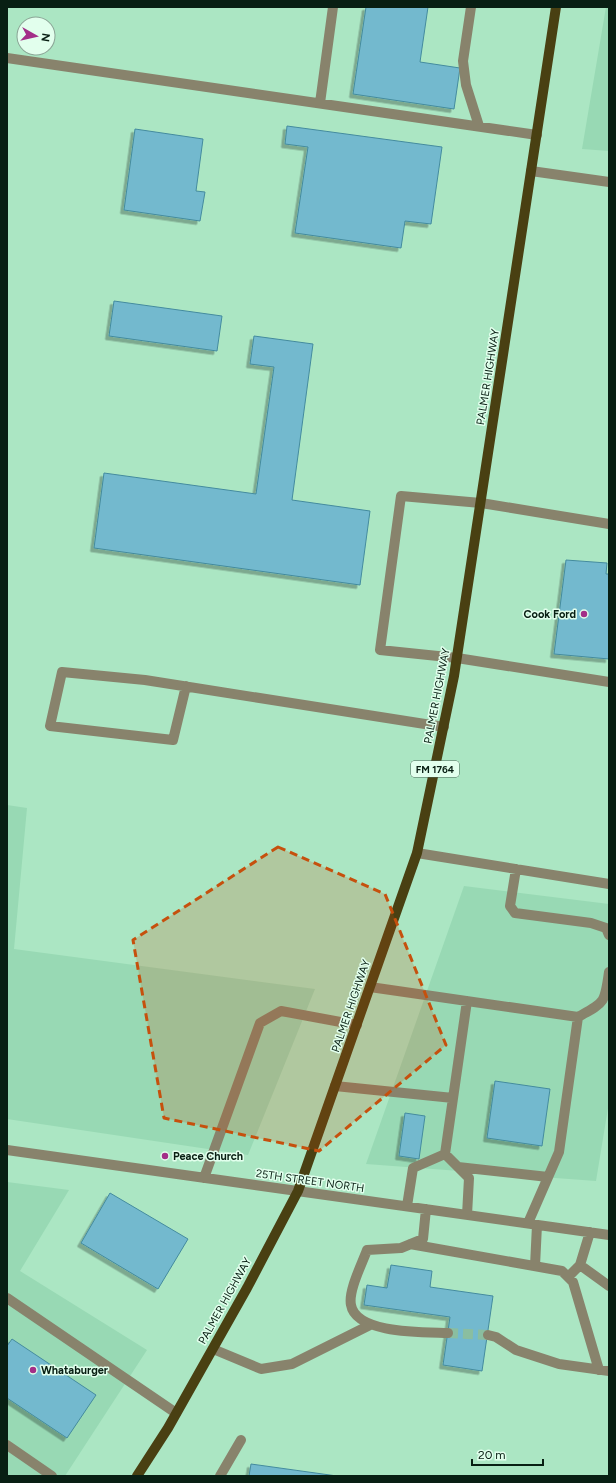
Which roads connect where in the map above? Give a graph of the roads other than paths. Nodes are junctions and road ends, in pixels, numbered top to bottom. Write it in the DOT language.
graph roads {
  1 [pos="334,7"];
  2 [pos="471,7"];
  3 [pos="556,7"];
  4 [pos="7,58"];
  5 [pos="320,103"];
  6 [pos="479,126"];
  7 [pos="537,135"];
  8 [pos="531,171"];
  9 [pos="609,182"];
  10 [pos="481,503"];
  11 [pos="609,524"];
  12 [pos="457,658"];
  13 [pos="609,682"];
  14 [pos="186,686"];
  15 [pos="444,727"];
  16 [pos="417,853"];
  17 [pos="516,869"];
  18 [pos="609,884"];
  19 [pos="609,935"];
  20 [pos="609,972"];
  21 [pos="370,987"];
  22 [pos="467,1001"];
  23 [pos="578,1016"];
  24 [pos="357,1025"];
  25 [pos="336,1086"];
  26 [pos="453,1098"];
  27 [pos="7,1150"];
  28 [pos="445,1154"];
  29 [pos="458,1167"];
  30 [pos="548,1177"];
  31 [pos="204,1178"];
  32 [pos="298,1191"];
  33 [pos="407,1206"];
  34 [pos="426,1209"];
  35 [pos="467,1215"];
  36 [pos="532,1224"];
  37 [pos="590,1232"];
  38 [pos="609,1235"];
  39 [pos="410,1244"];
  40 [pos="580,1265"];
  41 [pos="535,1266"];
  42 [pos="568,1277"];
  43 [pos="609,1286"];
  44 [pos="7,1298"];
  45 [pos="370,1325"];
  46 [pos="448,1333"];
  47 [pos="488,1335"];
  48 [pos="213,1349"];
  49 [pos="604,1370"];
  50 [pos="176,1412"];
  51 [pos="241,1440"];
  52 [pos="7,1445"];
  53 [pos="52,1476"];
  54 [pos="137,1476"];
  55 [pos="220,1476"];
  1 -- 5 [label="street"];
  2 -- 6 [label="street"];
  3 -- 7 [label="main road, PALMER HIGHWAY / FM 1764"];
  4 -- 5 [label="street"];
  5 -- 6 [label="street"];
  6 -- 7 [label="street"];
  7 -- 8 [label="main road, PALMER HIGHWAY / FM 1764"];
  8 -- 9 [label="street"];
  8 -- 10 [label="main road, PALMER HIGHWAY / FM 1764"];
  10 -- 11 [label="street"];
  10 -- 12 [label="main road, PALMER HIGHWAY / FM 1764"];
  10 -- 12 [label="street"];
  12 -- 13 [label="street"];
  12 -- 15 [label="main road, PALMER HIGHWAY / FM 1764"];
  14 -- 14 [label="street"];
  14 -- 15 [label="street"];
  15 -- 16 [label="main road, PALMER HIGHWAY / FM 1764"];
  16 -- 17 [label="street"];
  16 -- 21 [label="main road, PALMER HIGHWAY / FM 1764"];
  17 -- 18 [label="street"];
  17 -- 19 [label="street"];
  20 -- 23 [label="street"];
  21 -- 22 [label="street"];
  21 -- 24 [label="main road, PALMER HIGHWAY / FM 1764"];
  22 -- 23 [label="street"];
  22 -- 26 [label="street"];
  23 -- 30 [label="street"];
  24 -- 25 [label="main road, PALMER HIGHWAY / FM 1764"];
  24 -- 31 [label="street"];
  25 -- 26 [label="street"];
  25 -- 32 [label="main road, PALMER HIGHWAY / FM 1764"];
  26 -- 28 [label="street"];
  27 -- 31 [label="street, 25TH STREET NORTH"];
  28 -- 29 [label="street"];
  28 -- 33 [label="street"];
  29 -- 30 [label="street"];
  29 -- 35 [label="street"];
  30 -- 36 [label="street"];
  31 -- 32 [label="street, 25TH STREET NORTH"];
  32 -- 33 [label="street, 25TH STREET NORTH"];
  32 -- 48 [label="main road, PALMER HIGHWAY / FM 1764"];
  33 -- 34 [label="street, 25TH STREET NORTH"];
  34 -- 35 [label="street, 25TH STREET NORTH"];
  34 -- 39 [label="street"];
  35 -- 36 [label="street, 25TH STREET NORTH"];
  36 -- 37 [label="street, 25TH STREET NORTH"];
  36 -- 41 [label="street"];
  37 -- 38 [label="street, 25TH STREET NORTH"];
  37 -- 40 [label="street"];
  39 -- 41 [label="street"];
  39 -- 45 [label="street"];
  40 -- 42 [label="street"];
  40 -- 43 [label="street"];
  41 -- 42 [label="street"];
  42 -- 49 [label="street"];
  44 -- 50 [label="street"];
  45 -- 46 [label="street"];
  45 -- 48 [label="street"];
  47 -- 49 [label="street"];
  48 -- 50 [label="main road, PALMER HIGHWAY / FM 1764"];
  50 -- 54 [label="main road, PALMER HIGHWAY / FM 1764"];
  51 -- 55 [label="street"];
  52 -- 53 [label="street"];
}
